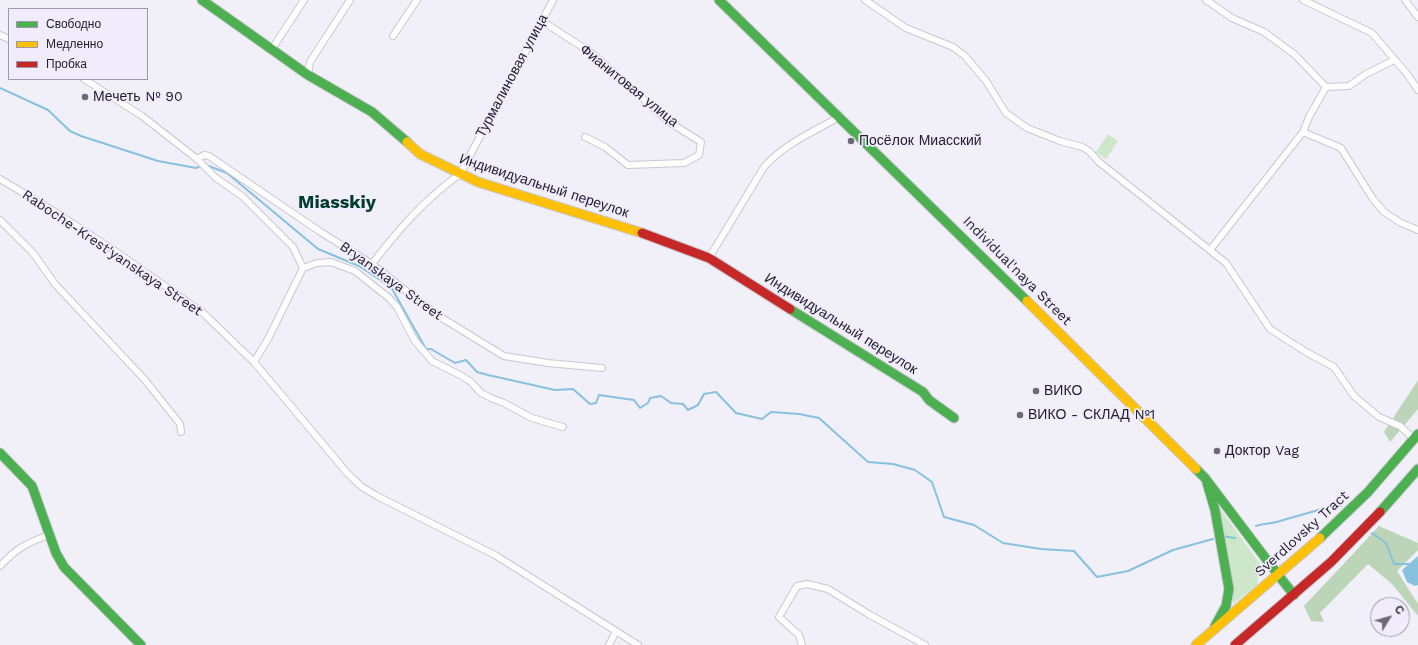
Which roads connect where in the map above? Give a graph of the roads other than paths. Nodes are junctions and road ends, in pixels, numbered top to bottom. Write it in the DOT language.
graph roads {
  1 [pos="203,0"];
  2 [pos="304,0"];
  3 [pos="350,0"];
  4 [pos="417,0"];
  5 [pos="553,0"];
  6 [pos="719,0"];
  7 [pos="865,0"];
  8 [pos="1206,0"];
  9 [pos="1303,0"];
  10 [pos="1405,0"];
  11 [pos="1418,16"];
  12 [pos="542,21"];
  13 [pos="393,36"];
  14 [pos="272,49"];
  15 [pos="1394,60"];
  16 [pos="308,75"];
  17 [pos="86,80"];
  18 [pos="1326,87"];
  19 [pos="1418,90"];
  20 [pos="839,117"];
  21 [pos="1303,132"];
  22 [pos="585,137"];
  23 [pos="197,159"];
  24 [pos="460,174"];
  25 [pos="0,179"];
  26 [pos="0,220"];
  27 [pos="1418,230"];
  28 [pos="1210,250"];
  29 [pos="709,258"];
  30 [pos="372,264"];
  31 [pos="303,268"];
  32 [pos="254,362"];
  33 [pos="602,368"];
  34 [pos="954,418"];
  35 [pos="563,427"];
  36 [pos="181,432"];
  37 [pos="1416,436"];
  38 [pos="0,453"];
  39 [pos="1418,469"];
  40 [pos="1205,478"];
  41 [pos="50,534"];
  42 [pos="0,566"];
  43 [pos="1279,576"];
  44 [pos="1294,595"];
  45 [pos="616,631"];
  46 [pos="1211,632"];
  47 [pos="141,645"];
  48 [pos="609,645"];
  49 [pos="638,645"];
  50 [pos="802,645"];
  51 [pos="924,645"];
  52 [pos="1196,645"];
  53 [pos="1235,645"];
  1 -- 14 [label="main road, Индивидуальный переулок"];
  2 -- 14 [label="street"];
  3 -- 16 [label="street"];
  4 -- 13 [label="street"];
  5 -- 12 [label="street, Турмалиновая улица"];
  6 -- 20 [label="main road, Individual'naya Street"];
  7 -- 28 [label="street"];
  8 -- 18 [label="street"];
  9 -- 15 [label="street"];
  10 -- 11 [label="street"];
  12 -- 22 [label="street, Фианитовая улица"];
  12 -- 24 [label="street, Турмалиновая улица"];
  14 -- 16 [label="main road, Индивидуальный переулок"];
  15 -- 18 [label="street"];
  15 -- 19 [label="street"];
  16 -- 24 [label="main road, Индивидуальный переулок"];
  17 -- 23 [label="street"];
  18 -- 21 [label="street"];
  20 -- 29 [label="street"];
  20 -- 40 [label="main road, Individual'naya Street"];
  21 -- 27 [label="street"];
  21 -- 28 [label="street"];
  23 -- 30 [label="street, Bryanskaya Street"];
  23 -- 31 [label="street"];
  24 -- 29 [label="main road, Индивидуальный переулок"];
  24 -- 30 [label="street"];
  25 -- 32 [label="street, Raboche-Krest'yanskaya Street"];
  26 -- 36 [label="street"];
  28 -- 37 [label="street"];
  29 -- 34 [label="main road, Индивидуальный переулок"];
  30 -- 33 [label="street, Bryanskaya Street"];
  31 -- 32 [label="street"];
  31 -- 35 [label="street, Bryanskaya Street"];
  32 -- 45 [label="street, Raboche-Krest'yanskaya Street"];
  37 -- 43 [label="main road, Sverdlovsky Tract"];
  38 -- 41 [label="main road"];
  39 -- 44 [label="main road"];
  40 -- 43 [label="main road, Individual'naya Street"];
  40 -- 46 [label="main road"];
  41 -- 42 [label="street"];
  41 -- 47 [label="main road"];
  43 -- 44 [label="main road, Individual'naya Street"];
  43 -- 46 [label="main road, Sverdlovsky Tract"];
  44 -- 53 [label="main road"];
  45 -- 48 [label="street"];
  45 -- 49 [label="street, Raboche-Krest'yanskaya Street"];
  46 -- 52 [label="main road, Sverdlovsky Tract"];
  50 -- 51 [label="street"];
}
